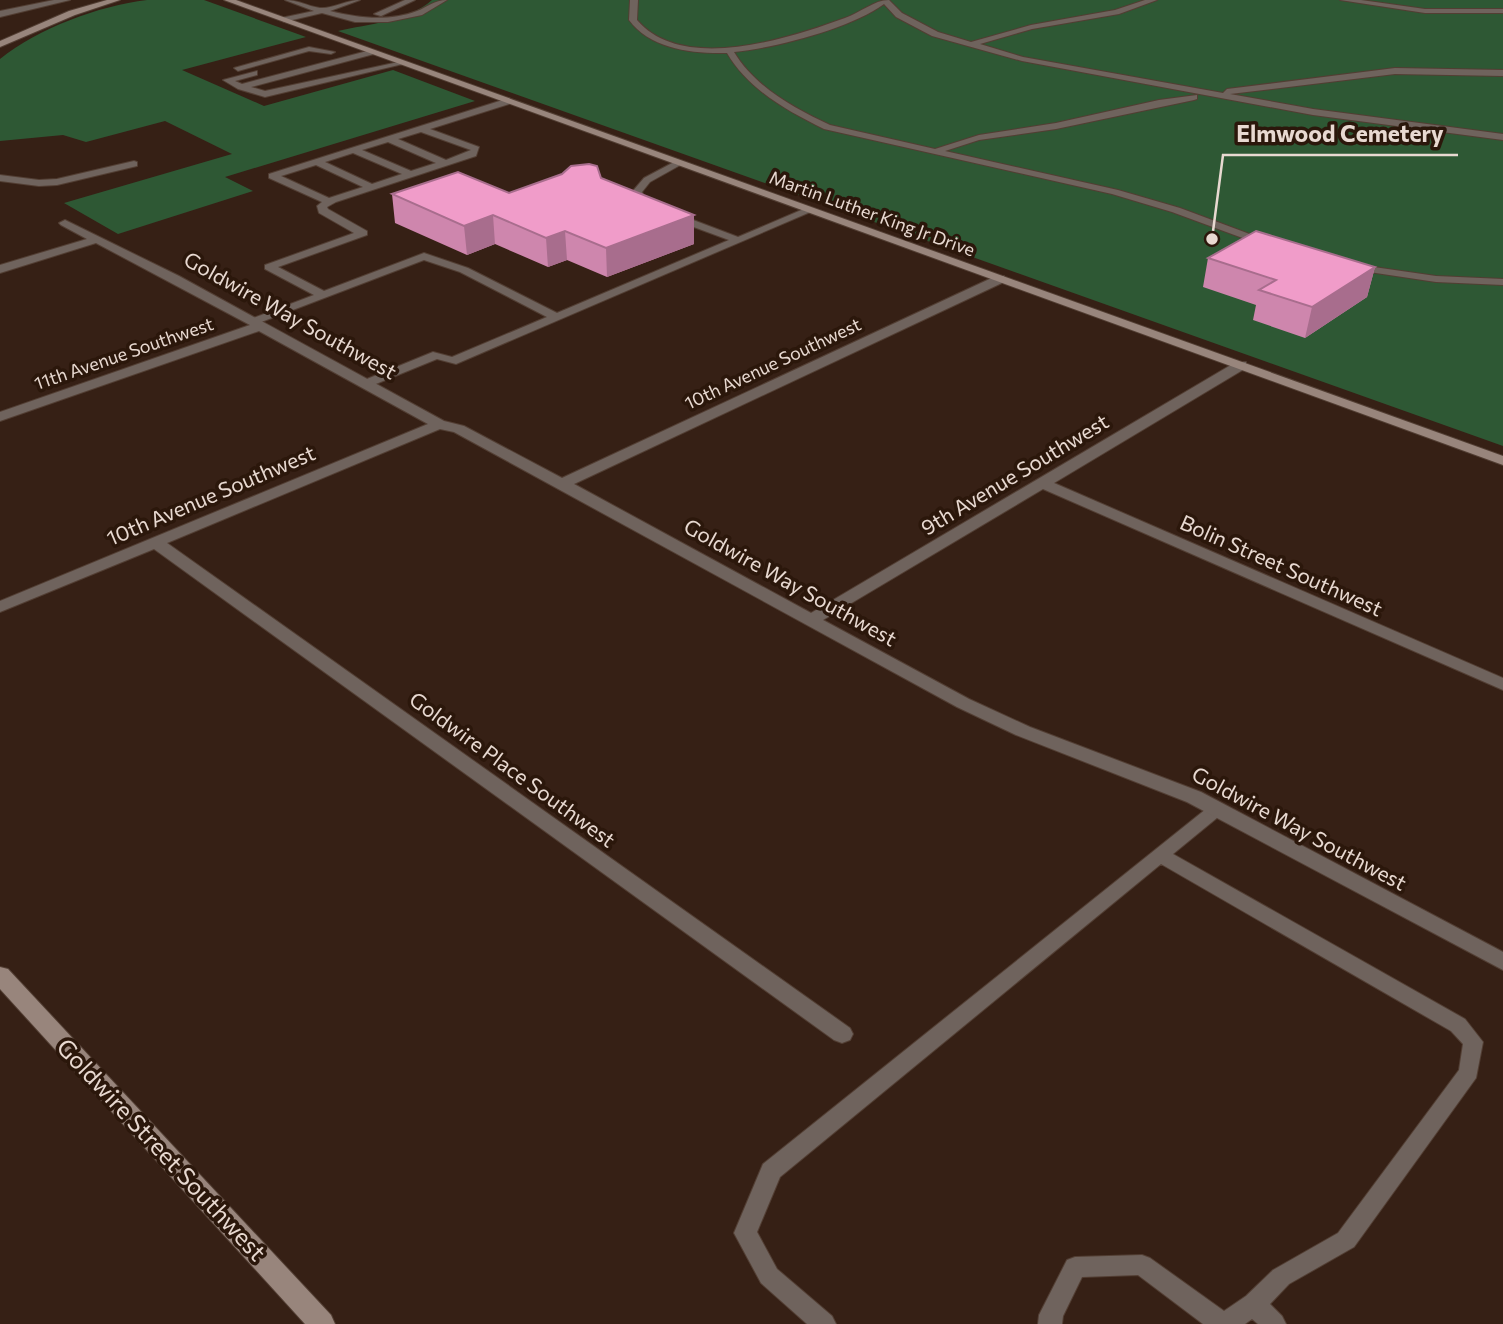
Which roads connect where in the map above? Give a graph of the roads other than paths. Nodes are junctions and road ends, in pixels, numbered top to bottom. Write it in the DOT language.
graph roads {
  1 [pos="66,0"];
  2 [pos="116,0"];
  3 [pos="228,0"];
  4 [pos="289,0"];
  5 [pos="332,0"];
  6 [pos="411,0"];
  7 [pos="443,0"];
  8 [pos="634,0"];
  9 [pos="885,0"];
  10 [pos="1153,0"];
  11 [pos="1345,0"];
  12 [pos="353,1"];
  13 [pos="322,11"];
  14 [pos="1503,11"];
  15 [pos="0,14"];
  16 [pos="877,15"];
  17 [pos="858,16"];
  18 [pos="889,16"];
  19 [pos="901,17"];
  20 [pos="284,20"];
  21 [pos="355,20"];
  22 [pos="0,44"];
  23 [pos="354,45"];
  24 [pos="967,45"];
  25 [pos="372,52"];
  26 [pos="730,52"];
  27 [pos="403,63"];
  28 [pos="1503,73"];
  29 [pos="241,87"];
  30 [pos="1211,95"];
  31 [pos="509,101"];
  32 [pos="422,129"];
  33 [pos="1503,137"];
  34 [pos="388,139"];
  35 [pos="353,150"];
  36 [pos="935,152"];
  37 [pos="316,162"];
  38 [pos="445,163"];
  39 [pos="679,163"];
  40 [pos="134,164"];
  41 [pos="410,174"];
  42 [pos="0,178"];
  43 [pos="372,187"];
  44 [pos="329,201"];
  45 [pos="657,209"];
  46 [pos="810,210"];
  47 [pos="669,214"];
  48 [pos="65,223"];
  49 [pos="99,239"];
  50 [pos="737,240"];
  51 [pos="1279,254"];
  52 [pos="1341,265"];
  53 [pos="0,269"];
  54 [pos="1397,275"];
  55 [pos="1000,279"];
  56 [pos="1375,282"];
  57 [pos="1503,282"];
  58 [pos="323,295"];
  59 [pos="556,317"];
  60 [pos="256,324"];
  61 [pos="1241,365"];
  62 [pos="366,384"];
  63 [pos="0,417"];
  64 [pos="439,424"];
  65 [pos="1503,461"];
  66 [pos="1042,483"];
  67 [pos="562,484"];
  68 [pos="155,542"];
  69 [pos="0,607"];
  70 [pos="811,620"];
  71 [pos="1503,685"];
  72 [pos="1217,809"];
  73 [pos="1160,855"];
  74 [pos="1503,962"];
  75 [pos="0,975"];
  76 [pos="842,1034"];
  77 [pos="1254,1304"];
  78 [pos="322,1324"];
  79 [pos="824,1324"];
  80 [pos="1050,1324"];
  81 [pos="1223,1324"];
  82 [pos="1274,1324"];
  1 -- 15 [label="street"];
  2 -- 22 [label="main road"];
  3 -- 20 [label="main road, Martin Luther King Jr Drive"];
  4 -- 13 [label="lane"];
  5 -- 12 [label="lane"];
  6 -- 21 [label="lane"];
  7 -- 21 [label="lane"];
  8 -- 26 [label="lane"];
  9 -- 17 [label="lane"];
  9 -- 19 [label="lane"];
  10 -- 24 [label="lane"];
  11 -- 14 [label="lane"];
  12 -- 13 [label="lane"];
  13 -- 20 [label="lane"];
  13 -- 21 [label="lane"];
  16 -- 17 [label="lane"];
  17 -- 26 [label="lane"];
  18 -- 19 [label="lane"];
  19 -- 24 [label="lane"];
  20 -- 23 [label="main road, Martin Luther King Jr Drive"];
  23 -- 25 [label="main road, Martin Luther King Jr Drive"];
  23 -- 29 [label="lane"];
  24 -- 30 [label="lane"];
  25 -- 27 [label="main road, Martin Luther King Jr Drive"];
  25 -- 29 [label="lane"];
  26 -- 36 [label="lane"];
  27 -- 29 [label="lane"];
  27 -- 31 [label="main road, Martin Luther King Jr Drive"];
  28 -- 30 [label="lane"];
  30 -- 33 [label="lane"];
  30 -- 36 [label="lane"];
  31 -- 32 [label="lane"];
  31 -- 39 [label="main road, Martin Luther King Jr Drive"];
  32 -- 34 [label="lane"];
  32 -- 38 [label="lane"];
  34 -- 35 [label="lane"];
  34 -- 38 [label="lane"];
  35 -- 37 [label="lane"];
  35 -- 41 [label="lane"];
  36 -- 51 [label="lane"];
  37 -- 43 [label="lane"];
  37 -- 44 [label="lane"];
  38 -- 41 [label="lane"];
  39 -- 45 [label="lane"];
  39 -- 46 [label="main road, Martin Luther King Jr Drive"];
  40 -- 42 [label="lane"];
  41 -- 43 [label="lane"];
  43 -- 44 [label="lane"];
  44 -- 58 [label="lane"];
  46 -- 50 [label="lane"];
  46 -- 55 [label="main road, Martin Luther King Jr Drive"];
  47 -- 50 [label="lane"];
  48 -- 49 [label="street, Goldwire Way Southwest"];
  49 -- 53 [label="street"];
  49 -- 60 [label="street, Goldwire Way Southwest"];
  50 -- 59 [label="lane"];
  52 -- 54 [label="lane"];
  54 -- 56 [label="lane"];
  54 -- 57 [label="lane"];
  55 -- 61 [label="main road, Martin Luther King Jr Drive"];
  55 -- 67 [label="street, 10th Avenue Southwest"];
  58 -- 59 [label="lane"];
  58 -- 60 [label="lane"];
  59 -- 62 [label="lane"];
  60 -- 62 [label="street, Goldwire Way Southwest"];
  60 -- 63 [label="street, 11th Avenue Southwest"];
  61 -- 65 [label="main road, Martin Luther King Jr Drive"];
  61 -- 66 [label="street, 9th Avenue Southwest"];
  62 -- 64 [label="street, Goldwire Way Southwest"];
  64 -- 67 [label="street, Goldwire Way Southwest"];
  64 -- 68 [label="street, 10th Avenue Southwest"];
  66 -- 70 [label="street, 9th Avenue Southwest"];
  66 -- 71 [label="street, Bolin Street Southwest"];
  67 -- 70 [label="street, Goldwire Way Southwest"];
  68 -- 69 [label="street, 10th Avenue Southwest"];
  68 -- 76 [label="street, Goldwire Place Southwest"];
  70 -- 72 [label="street, Goldwire Way Southwest"];
  72 -- 73 [label="lane"];
  72 -- 74 [label="street, Goldwire Way Southwest"];
  73 -- 77 [label="lane"];
  73 -- 79 [label="lane"];
  75 -- 78 [label="main road, Goldwire Street Southwest"];
  77 -- 81 [label="lane"];
  77 -- 82 [label="lane"];
  80 -- 81 [label="lane"];
}
